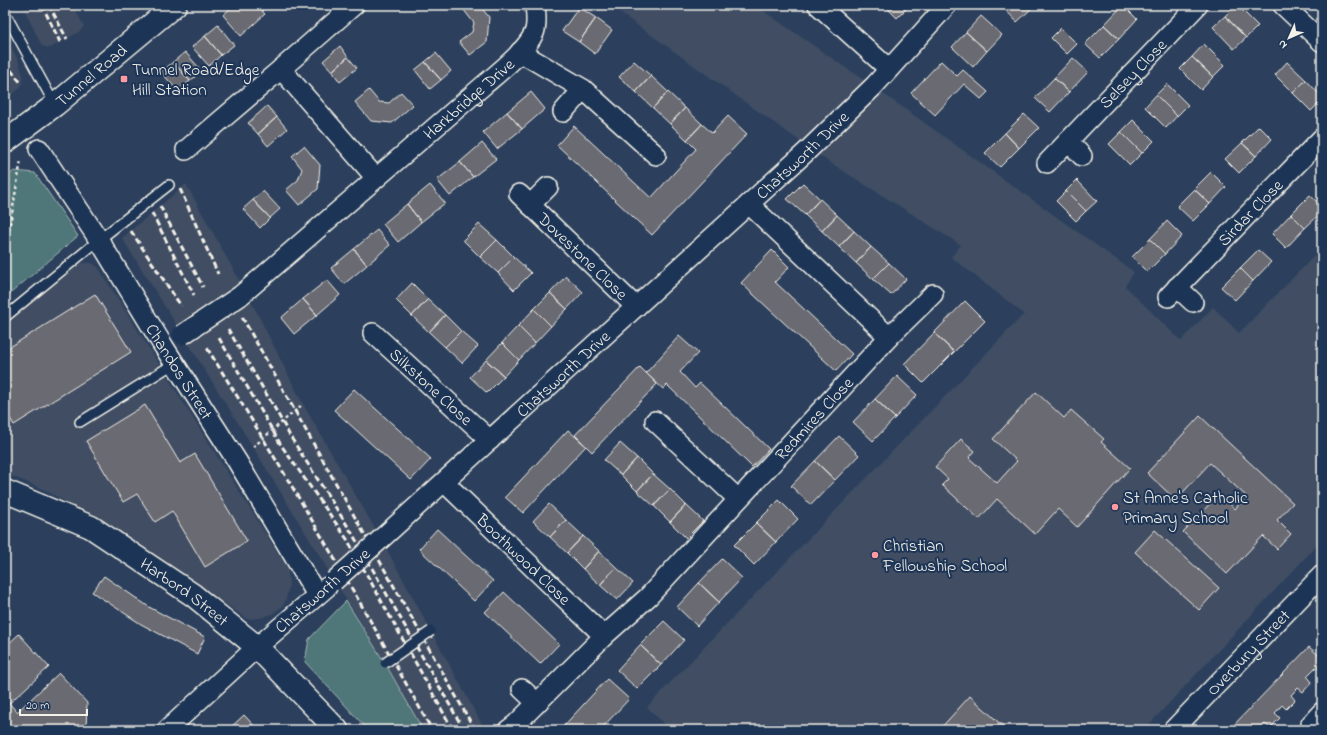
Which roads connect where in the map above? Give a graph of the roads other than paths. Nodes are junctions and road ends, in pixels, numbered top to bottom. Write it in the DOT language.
graph roads {
  1 [pos="175,5"];
  2 [pos="354,5"];
  3 [pos="535,5"];
  4 [pos="818,5"];
  5 [pos="948,5"];
  6 [pos="1198,5"];
  7 [pos="1283,5"];
  8 [pos="5,13"];
  9 [pos="1322,42"];
  10 [pos="520,52"];
  11 [pos="281,69"];
  12 [pos="889,69"];
  13 [pos="583,89"];
  14 [pos="55,105"];
  15 [pos="563,112"];
  16 [pos="1322,138"];
  17 [pos="1068,141"];
  18 [pos="5,142"];
  19 [pos="39,149"];
  20 [pos="186,150"];
  21 [pos="656,155"];
  22 [pos="1082,156"];
  23 [pos="1047,163"];
  24 [pos="376,178"];
  25 [pos="169,185"];
  26 [pos="548,187"];
  27 [pos="749,204"];
  28 [pos="99,240"];
  29 [pos="933,294"];
  30 [pos="1193,302"];
  31 [pos="636,307"];
  32 [pos="5,317"];
  33 [pos="373,333"];
  34 [pos="889,337"];
  35 [pos="164,347"];
  36 [pos="175,363"];
  37 [pos="656,421"];
  38 [pos="80,422"];
  39 [pos="490,440"];
  40 [pos="444,482"];
  41 [pos="5,492"];
  42 [pos="738,499"];
  43 [pos="1322,575"];
  44 [pos="318,595"];
  45 [pos="431,631"];
  46 [pos="604,636"];
  47 [pos="257,647"];
  48 [pos="385,663"];
  49 [pos="522,689"];
  50 [pos="537,702"];
  51 [pos="1322,712"];
  52 [pos="512,727"];
  53 [pos="168,730"];
  54 [pos="337,730"];
  55 [pos="1173,730"];
  56 [pos="1318,730"];
  1 -- 14 [label="street, Tunnel Road"];
  2 -- 11 [label="street"];
  3 -- 10 [label="street, Harkbridge Drive"];
  4 -- 12 [label="street"];
  5 -- 12 [label="street, Chatsworth Drive"];
  6 -- 17 [label="street, Selsey Close"];
  7 -- 9 [label="street"];
  8 -- 14 [label="lane"];
  10 -- 13 [label="street"];
  10 -- 24 [label="street, Harkbridge Drive"];
  11 -- 20 [label="street"];
  11 -- 24 [label="street"];
  12 -- 27 [label="street, Chatsworth Drive"];
  13 -- 15 [label="street"];
  13 -- 21 [label="street"];
  14 -- 18 [label="street, Tunnel Road"];
  16 -- 30 [label="street, Sirdar Close"];
  17 -- 22 [label="street"];
  17 -- 23 [label="street, Selsey Close"];
  19 -- 28 [label="street, Chandos Street"];
  24 -- 35 [label="street, Harkbridge Drive, bridge"];
  25 -- 28 [label="lane"];
  26 -- 31 [label="street, Dovestone Close"];
  27 -- 31 [label="street, Chatsworth Drive"];
  27 -- 34 [label="street"];
  28 -- 32 [label="lane"];
  28 -- 35 [label="street, Chandos Street"];
  29 -- 34 [label="street, Redmires Close"];
  31 -- 39 [label="street, Chatsworth Drive"];
  33 -- 39 [label="street, Silkstone Close"];
  34 -- 42 [label="street, Redmires Close"];
  35 -- 36 [label="street, Chandos Street"];
  36 -- 38 [label="lane"];
  36 -- 44 [label="street, Chandos Street"];
  37 -- 42 [label="street"];
  39 -- 40 [label="street, Chatsworth Drive"];
  40 -- 44 [label="street, Chatsworth Drive, bridge"];
  40 -- 46 [label="street, Boothwood Close"];
  41 -- 47 [label="street, Harbord Street"];
  42 -- 46 [label="street, Redmires Close"];
  43 -- 55 [label="street, Overbury Street"];
  44 -- 47 [label="street, Chatsworth Drive"];
  45 -- 48 [label="lane, bridge"];
  46 -- 50 [label="street"];
  47 -- 53 [label="street, Chatsworth Drive"];
  47 -- 54 [label="street, Harbord Street"];
  49 -- 50 [label="street"];
  50 -- 52 [label="street"];
  51 -- 56 [label="street"];
}
